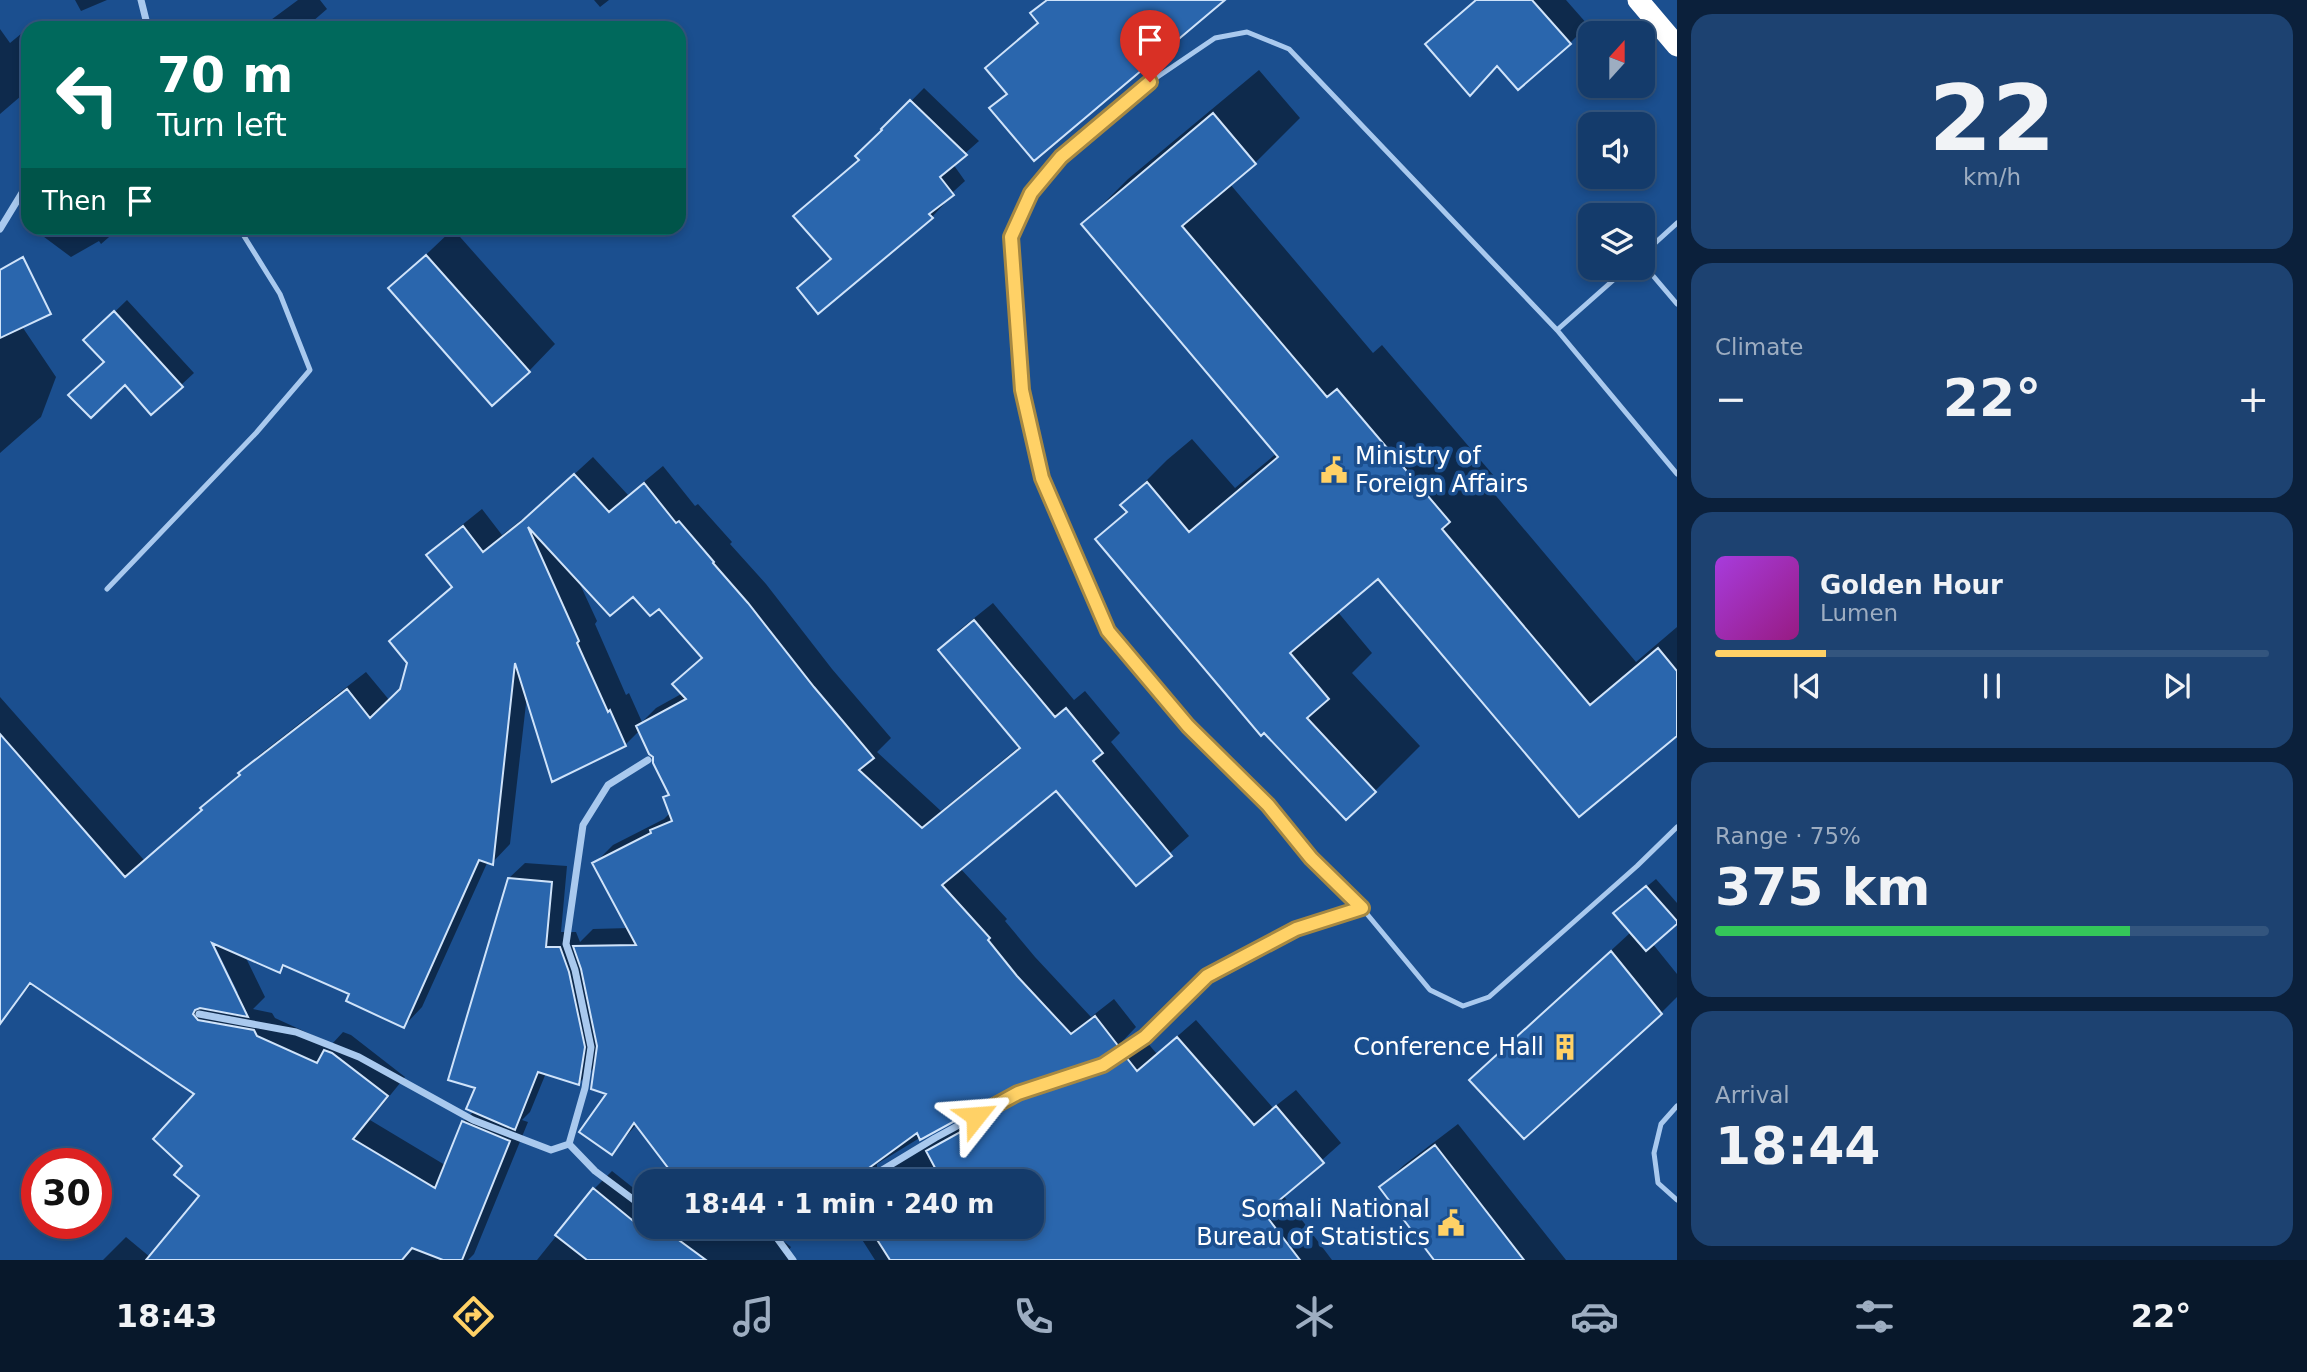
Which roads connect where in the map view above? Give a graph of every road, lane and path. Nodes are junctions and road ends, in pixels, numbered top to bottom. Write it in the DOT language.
graph roads {
  1 [pos="141,0"];
  2 [pos="1638,0"];
  3 [pos="146,21"];
  4 [pos="1677,46"];
  5 [pos="21,194"];
  6 [pos="1677,223"];
  7 [pos="0,229"];
  8 [pos="243,235"];
  9 [pos="1655,243"];
  10 [pos="1655,278"];
  11 [pos="1613,280"];
  12 [pos="1677,304"];
  13 [pos="1557,330"];
  14 [pos="1677,474"];
  15 [pos="107,589"];
  16 [pos="648,760"];
  17 [pos="1677,827"];
  18 [pos="1362,908"];
  19 [pos="199,1014"];
  20 [pos="1145,1037"];
  21 [pos="1677,1106"];
  22 [pos="569,1144"];
  23 [pos="884,1169"];
  24 [pos="634,1200"];
  25 [pos="1677,1200"];
  26 [pos="778,1239"];
  27 [pos="793,1260"];
  1 -- 3 [label="street"];
  2 -- 4 [label="highway"];
  5 -- 7 [label="street"];
  6 -- 9 [label="lane"];
  8 -- 15 [label="lane"];
  10 -- 12 [label="lane"];
  11 -- 13 [label="lane"];
  13 -- 14 [label="lane"];
  13 -- 18 [label="lane"];
  16 -- 22 [label="street"];
  17 -- 18 [label="lane"];
  18 -- 20 [label="lane"];
  19 -- 22 [label="street"];
  20 -- 23 [label="street"];
  21 -- 25 [label="lane"];
  22 -- 24 [label="street"];
  26 -- 27 [label="street"];
}
